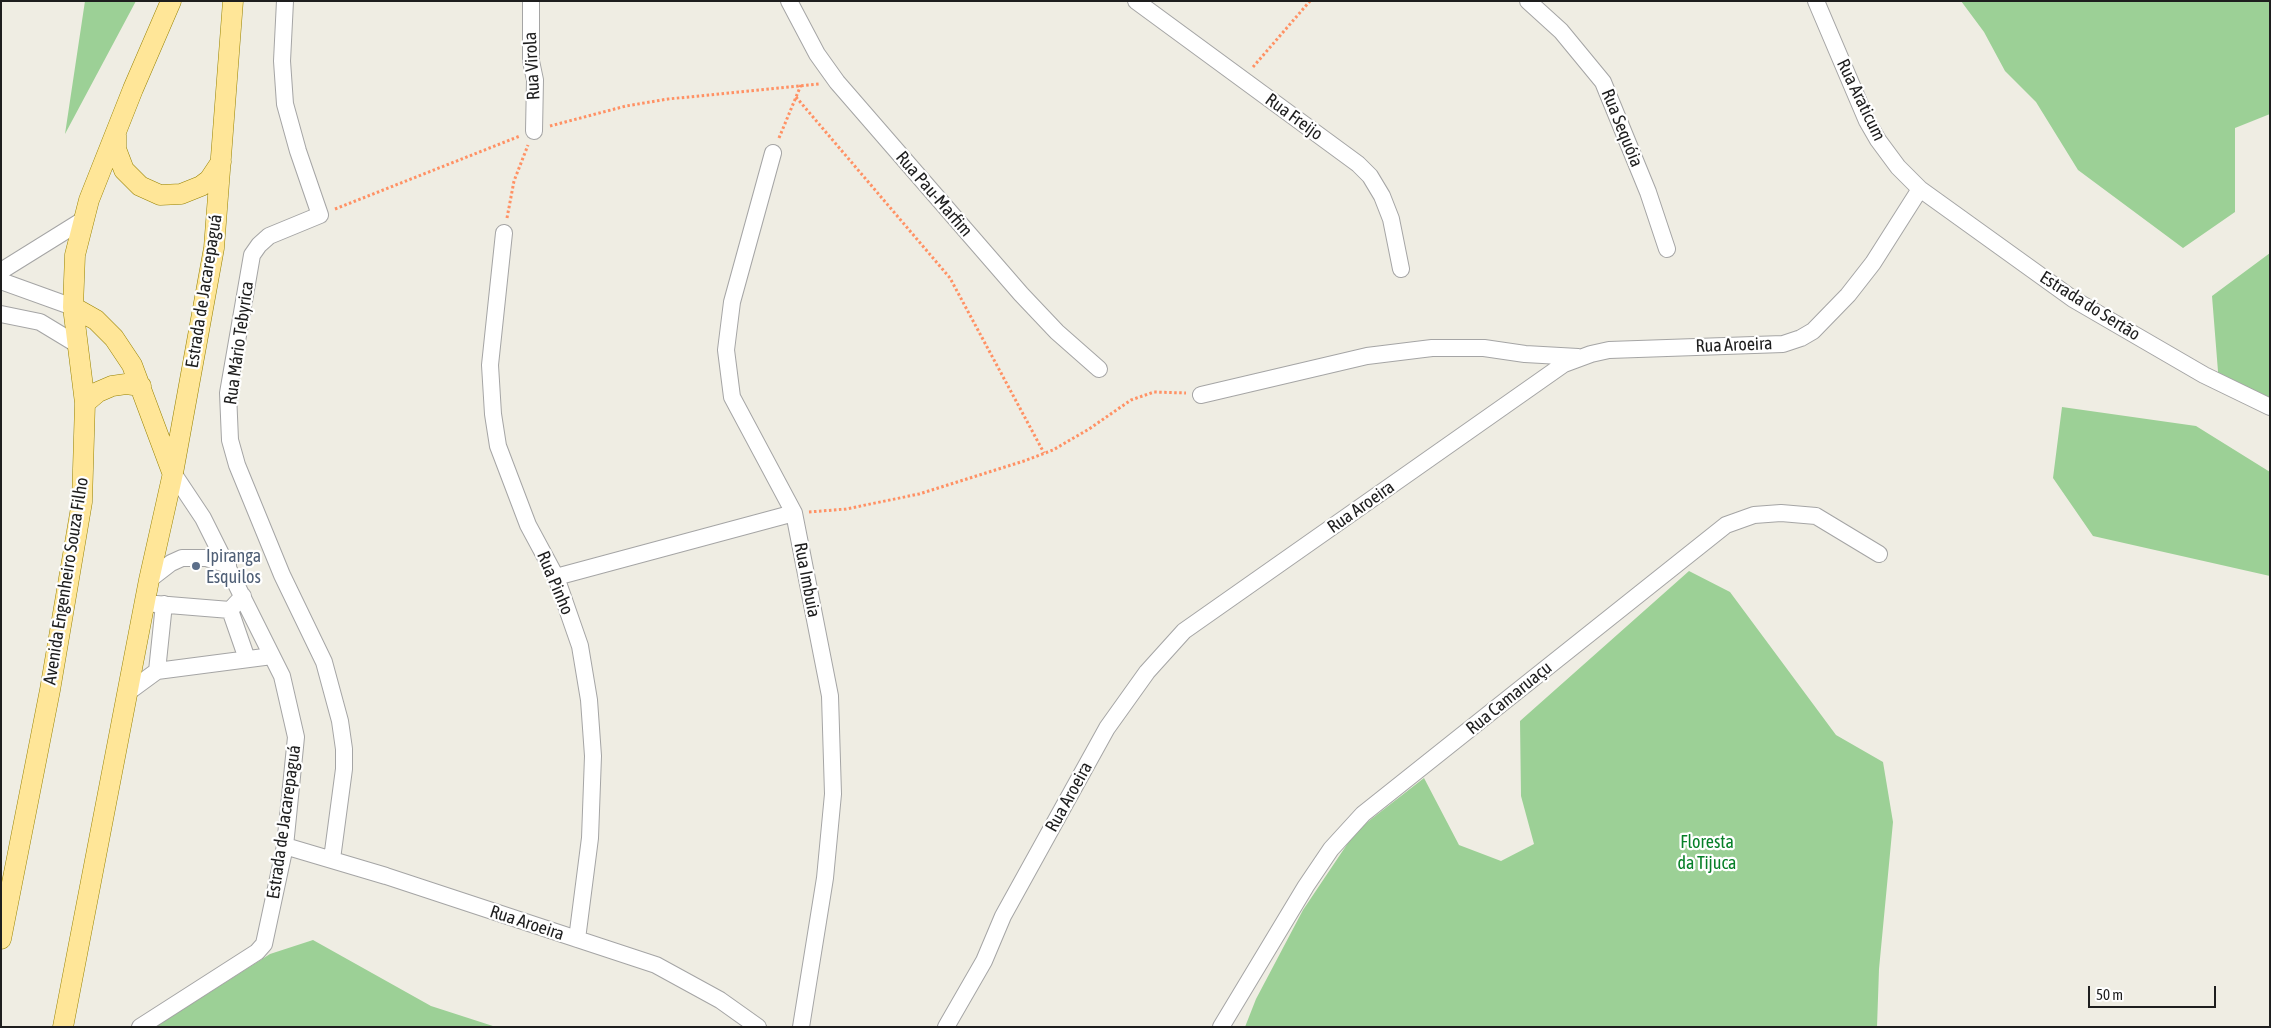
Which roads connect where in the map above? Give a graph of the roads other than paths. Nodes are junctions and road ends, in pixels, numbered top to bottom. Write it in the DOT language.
graph roads {
  1 [pos="170,1"];
  2 [pos="233,1"];
  3 [pos="285,1"];
  4 [pos="531,1"];
  5 [pos="789,1"];
  6 [pos="1136,1"];
  7 [pos="1528,1"];
  8 [pos="1816,1"];
  9 [pos="118,127"];
  10 [pos="534,130"];
  11 [pos="773,153"];
  12 [pos="220,162"];
  13 [pos="1920,189"];
  14 [pos="82,220"];
  15 [pos="504,233"];
  16 [pos="1667,249"];
  17 [pos="1401,269"];
  18 [pos="1,270"];
  19 [pos="1,281"];
  20 [pos="73,308"];
  21 [pos="1,314"];
  22 [pos="78,345"];
  23 [pos="1580,357"];
  24 [pos="1099,369"];
  25 [pos="141,386"];
  26 [pos="1201,395"];
  27 [pos="85,403"];
  28 [pos="2270,407"];
  29 [pos="173,473"];
  30 [pos="794,512"];
  31 [pos="1879,554"];
  32 [pos="228,565"];
  33 [pos="556,577"];
  34 [pos="149,580"];
  35 [pos="243,596"];
  36 [pos="154,604"];
  37 [pos="230,610"];
  38 [pos="272,656"];
  39 [pos="247,659"];
  40 [pos="157,671"];
  41 [pos="127,693"];
  42 [pos="285,846"];
  43 [pos="332,859"];
  44 [pos="1,939"];
  45 [pos="577,939"];
  46 [pos="63,1027"];
  47 [pos="140,1027"];
  48 [pos="758,1027"];
  49 [pos="801,1027"];
  50 [pos="946,1027"];
  51 [pos="1221,1027"];
  1 -- 9 [label="main road"];
  2 -- 12 [label="main road, Estrada de Jacarepaguá"];
  3 -- 43 [label="street, Rua Mário Tebyrica"];
  4 -- 10 [label="street, Rua Virola"];
  5 -- 24 [label="street, Rua Pau-Marfim"];
  6 -- 17 [label="street, Rua Freijo"];
  7 -- 16 [label="street, Rua Sequóia"];
  8 -- 13 [label="street, Rua Araticum"];
  9 -- 12 [label="main road"];
  9 -- 14 [label="main road"];
  11 -- 30 [label="street, Rua Imbuia"];
  12 -- 29 [label="main road, Estrada de Jacarepaguá"];
  13 -- 23 [label="street, Rua Aroeira"];
  13 -- 28 [label="street, Estrada do Sertão"];
  14 -- 18 [label="street"];
  14 -- 20 [label="main road, Avenida Engenheiro Souza Filho"];
  15 -- 33 [label="street, Rua Pinho"];
  19 -- 20 [label="street"];
  20 -- 22 [label="main road, Avenida Engenheiro Souza Filho"];
  20 -- 25 [label="main road"];
  21 -- 22 [label="street"];
  22 -- 27 [label="main road, Avenida Engenheiro Souza Filho"];
  23 -- 26 [label="street"];
  23 -- 50 [label="street, Rua Aroeira"];
  25 -- 27 [label="main road"];
  25 -- 29 [label="main road"];
  27 -- 44 [label="main road, Avenida Engenheiro Souza Filho"];
  29 -- 32 [label="street, Estrada de Jacarepaguá"];
  29 -- 34 [label="main road"];
  30 -- 33 [label="street"];
  30 -- 49 [label="street, Rua Imbuia"];
  31 -- 51 [label="street, Rua Camaruaçu"];
  32 -- 34 [label="street"];
  32 -- 35 [label="street, Estrada de Jacarepaguá"];
  33 -- 45 [label="street, Rua Pinho"];
  34 -- 36 [label="main road"];
  35 -- 37 [label="street"];
  35 -- 38 [label="street, Estrada de Jacarepaguá"];
  36 -- 37 [label="street"];
  36 -- 40 [label="street"];
  36 -- 41 [label="main road"];
  37 -- 39 [label="street"];
  38 -- 39 [label="street"];
  38 -- 42 [label="street, Estrada de Jacarepaguá"];
  39 -- 40 [label="street"];
  40 -- 41 [label="street"];
  41 -- 46 [label="main road"];
  42 -- 43 [label="street, Rua Aroeira"];
  42 -- 47 [label="street, Estrada de Jacarepaguá"];
  43 -- 45 [label="street, Rua Aroeira"];
  45 -- 48 [label="street, Rua Aroeira"];
}
